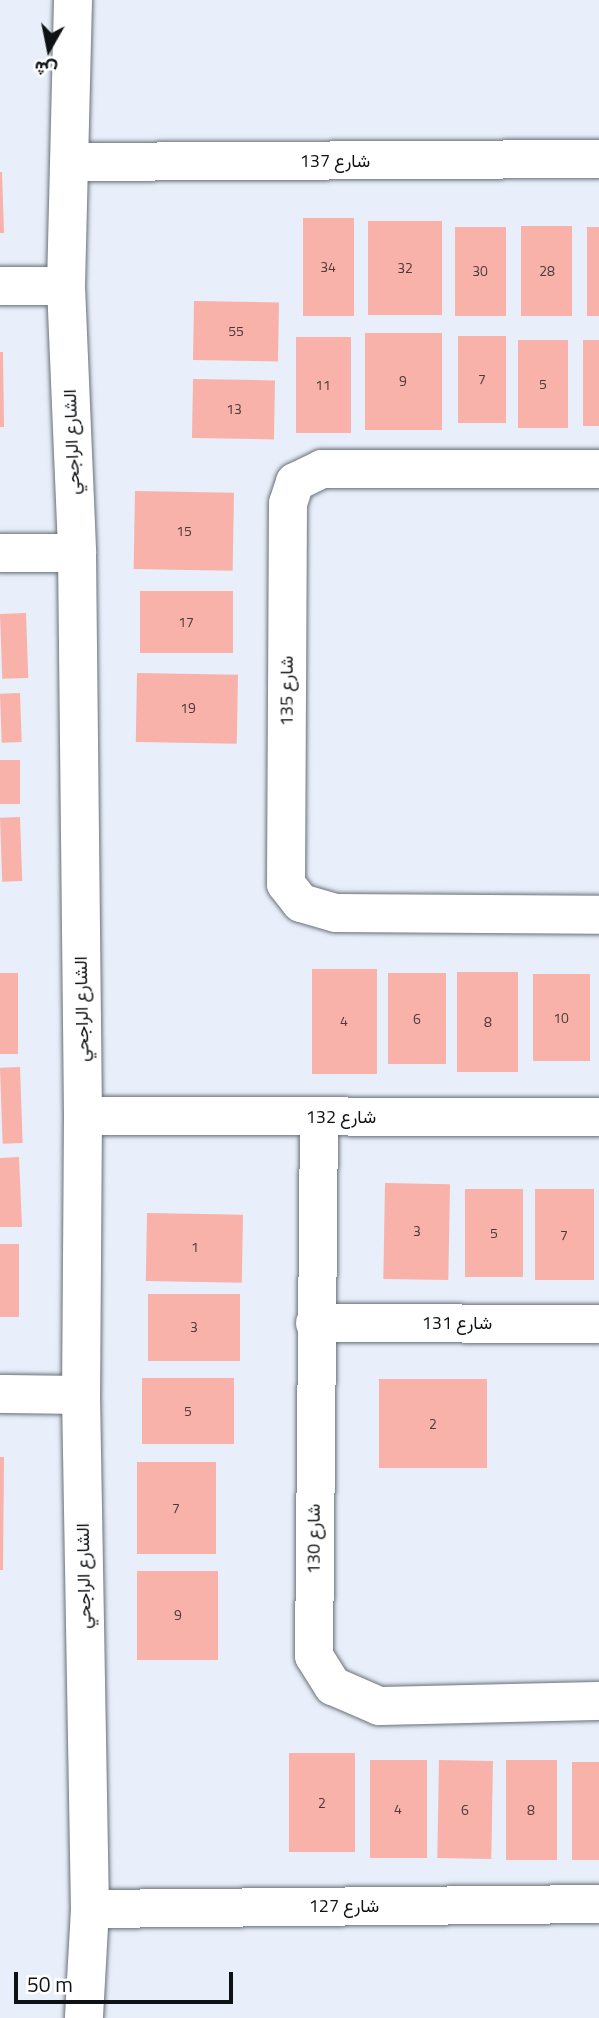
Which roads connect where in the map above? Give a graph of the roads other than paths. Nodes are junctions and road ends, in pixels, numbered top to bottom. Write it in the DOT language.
graph roads {
  1 [pos="74,0"];
  2 [pos="599,159"];
  3 [pos="71,162"];
  4 [pos="0,286"];
  5 [pos="66,286"];
  6 [pos="599,469"];
  7 [pos="0,553"];
  8 [pos="77,553"];
  9 [pos="599,915"];
  10 [pos="83,1116"];
  11 [pos="319,1117"];
  12 [pos="599,1117"];
  13 [pos="315,1323"];
  14 [pos="599,1324"];
  15 [pos="0,1394"];
  16 [pos="81,1395"];
  17 [pos="599,1701"];
  18 [pos="599,1904"];
  19 [pos="90,1909"];
  20 [pos="84,2018"];
  1 -- 3 [label="street, الشارع الراجحي"];
  2 -- 3 [label="street, شارع 137"];
  3 -- 5 [label="street, الشارع الراجحي"];
  4 -- 5 [label="street"];
  5 -- 8 [label="street, الشارع الراجحي"];
  6 -- 9 [label="street, شارع 135"];
  7 -- 8 [label="street"];
  8 -- 10 [label="street, الشارع الراجحي"];
  10 -- 11 [label="street, شارع 132"];
  10 -- 16 [label="street, الشارع الراجحي"];
  11 -- 12 [label="street, شارع 132"];
  11 -- 13 [label="street, شارع 130"];
  13 -- 14 [label="street, شارع 131"];
  13 -- 17 [label="street, شارع 130"];
  15 -- 16 [label="street"];
  16 -- 19 [label="street, الشارع الراجحي"];
  18 -- 19 [label="street, شارع 127"];
  19 -- 20 [label="street, الشارع الراجحي"];
}
